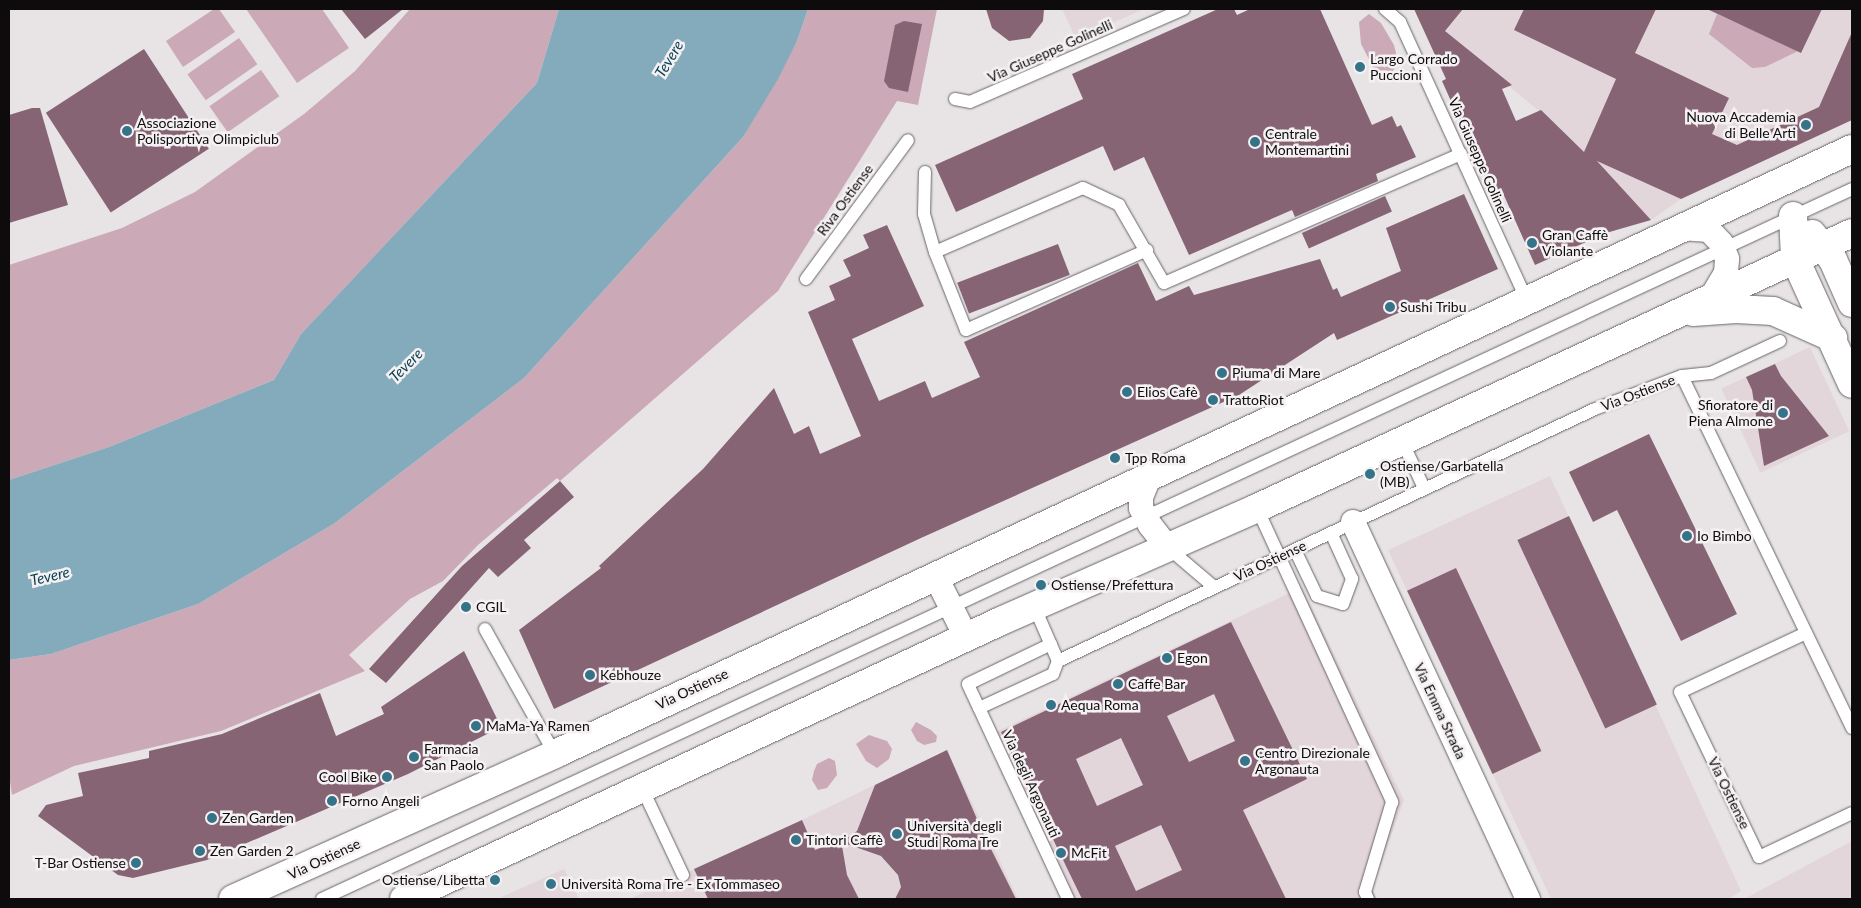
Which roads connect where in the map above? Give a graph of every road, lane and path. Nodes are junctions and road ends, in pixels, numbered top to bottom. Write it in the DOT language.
graph roads {
  1 [pos="1184,9"];
  2 [pos="1386,9"];
  3 [pos="954,100"];
  4 [pos="908,140"];
  5 [pos="1852,149"];
  6 [pos="1461,154"];
  7 [pos="925,172"];
  8 [pos="1777,184"];
  9 [pos="1852,189"];
  10 [pos="1793,216"];
  11 [pos="1681,228"];
  12 [pos="1852,232"];
  13 [pos="1824,246"];
  14 [pos="1724,248"];
  15 [pos="1147,250"];
  16 [pos="935,252"];
  17 [pos="1795,259"];
  18 [pos="806,279"];
  19 [pos="1712,296"];
  20 [pos="1527,301"];
  21 [pos="1852,303"];
  22 [pos="1674,314"];
  23 [pos="1833,338"];
  24 [pos="1780,342"];
  25 [pos="1682,376"];
  26 [pos="1852,384"];
  27 [pos="1402,441"];
  28 [pos="1150,475"];
  29 [pos="1424,488"];
  30 [pos="1257,508"];
  31 [pos="1145,517"];
  32 [pos="1353,522"];
  33 [pos="1331,533"];
  34 [pos="1167,547"];
  35 [pos="1294,550"];
  36 [pos="1279,557"];
  37 [pos="935,575"];
  38 [pos="1214,587"];
  39 [pos="1034,606"];
  40 [pos="950,607"];
  41 [pos="485,629"];
  42 [pos="1806,633"];
  43 [pos="966,637"];
  44 [pos="1051,644"];
  45 [pos="1058,661"];
  46 [pos="979,708"];
  47 [pos="1852,728"];
  48 [pos="555,754"];
  49 [pos="643,790"];
  50 [pos="1852,813"];
  51 [pos="683,875"];
  52 [pos="412,898"];
  53 [pos="233,899"];
  54 [pos="322,899"];
  55 [pos="1068,899"];
  56 [pos="1368,899"];
  57 [pos="1528,899"];
  1 -- 3 [label="lane, Via Giuseppe Golinelli"];
  2 -- 6 [label="lane, Via Giuseppe Golinelli"];
  4 -- 18 [label="lane, Riva Ostiense"];
  5 -- 8 [label="main road, Via Ostiense"];
  6 -- 15 [label="lane"];
  6 -- 20 [label="lane, Via Giuseppe Golinelli"];
  7 -- 16 [label="lane"];
  8 -- 10 [label="main road"];
  8 -- 11 [label="main road, Via Ostiense"];
  9 -- 10 [label="lane"];
  10 -- 13 [label="main road"];
  10 -- 14 [label="lane"];
  10 -- 17 [label="main road"];
  11 -- 14 [label="street"];
  11 -- 20 [label="main road, Via Ostiense"];
  12 -- 13 [label="main road"];
  13 -- 17 [label="main road"];
  13 -- 21 [label="main road"];
  14 -- 19 [label="street"];
  14 -- 31 [label="lane"];
  15 -- 16 [label="lane"];
  15 -- 16 [label="lane"];
  17 -- 19 [label="main road"];
  17 -- 23 [label="main road"];
  19 -- 22 [label="main road"];
  20 -- 28 [label="main road, Via Ostiense"];
  22 -- 23 [label="main road"];
  22 -- 27 [label="main road"];
  23 -- 26 [label="main road"];
  24 -- 25 [label="lane"];
  25 -- 29 [label="lane, Via Ostiense"];
  25 -- 42 [label="lane, Via Ostiense"];
  27 -- 29 [label="lane"];
  27 -- 30 [label="main road"];
  28 -- 31 [label="street"];
  28 -- 37 [label="main road, Via Ostiense"];
  29 -- 32 [label="lane, Via Ostiense"];
  30 -- 34 [label="main road"];
  30 -- 36 [label="lane"];
  31 -- 34 [label="street"];
  31 -- 40 [label="lane"];
  32 -- 33 [label="lane, Via Ostiense"];
  32 -- 57 [label="street, Via Emma Strada"];
  33 -- 35 [label="lane, Via Ostiense"];
  33 -- 35 [label="lane"];
  34 -- 38 [label="lane"];
  34 -- 39 [label="main road"];
  35 -- 36 [label="lane, Via Ostiense"];
  36 -- 38 [label="lane, Via Ostiense"];
  36 -- 56 [label="lane"];
  37 -- 40 [label="street"];
  37 -- 48 [label="main road, Via Ostiense"];
  38 -- 45 [label="lane, Via Ostiense"];
  39 -- 43 [label="main road"];
  39 -- 44 [label="lane"];
  40 -- 43 [label="street"];
  40 -- 54 [label="lane"];
  41 -- 48 [label="lane"];
  42 -- 47 [label="lane"];
  42 -- 50 [label="lane, Via Ostiense"];
  43 -- 49 [label="main road"];
  44 -- 45 [label="lane"];
  44 -- 46 [label="lane, Via degli Argonauti"];
  45 -- 46 [label="lane"];
  46 -- 55 [label="lane, Via degli Argonauti"];
  48 -- 53 [label="main road, Via Ostiense"];
  49 -- 51 [label="lane"];
  49 -- 52 [label="main road"];
}
